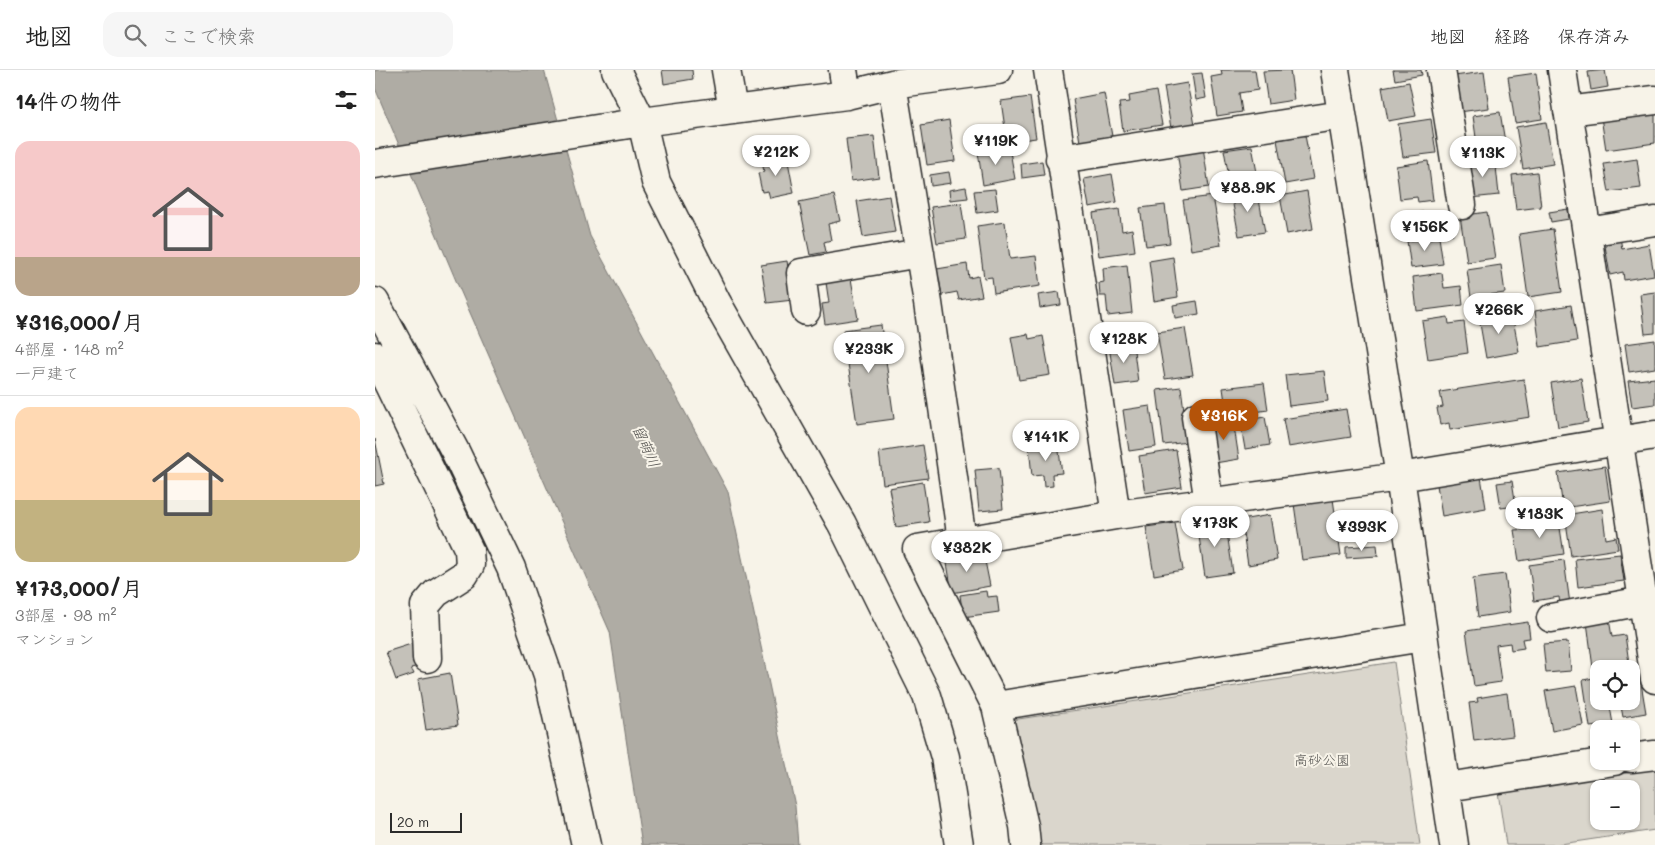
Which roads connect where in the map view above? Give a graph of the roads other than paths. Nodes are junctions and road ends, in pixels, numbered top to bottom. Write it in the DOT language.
graph roads {
  1 [pos="616,70"];
  2 [pos="726,70"];
  3 [pos="998,70"];
  4 [pos="1048,70"];
  5 [pos="1335,70"];
  6 [pos="1441,70"];
  7 [pos="1562,70"];
  8 [pos="845,82"];
  9 [pos="892,84"];
  10 [pos="1655,100"];
  11 [pos="733,110"];
  12 [pos="1568,111"];
  13 [pos="1342,114"];
  14 [pos="634,124"];
  15 [pos="1060,159"];
  16 [pos="375,164"];
  17 [pos="1462,205"];
  18 [pos="1655,221"];
  19 [pos="1587,232"];
  20 [pos="920,253"];
  21 [pos="375,302"];
  22 [pos="806,311"];
  23 [pos="375,356"];
  24 [pos="1219,413"];
  25 [pos="1655,435"];
  26 [pos="1618,441"];
  27 [pos="1400,477"];
  28 [pos="1209,503"];
  29 [pos="1116,515"];
  30 [pos="962,540"];
  31 [pos="1643,601"];
  32 [pos="1551,618"];
  33 [pos="1423,637"];
  34 [pos="427,658"];
  35 [pos="1655,679"];
  36 [pos="996,706"];
  37 [pos="1655,755"];
  38 [pos="1640,757"];
  39 [pos="1590,765"];
  40 [pos="1447,787"];
  41 [pos="586,845"];
  42 [pos="959,845"];
  43 [pos="1026,845"];
  44 [pos="1454,845"];
  1 -- 14 [label="street"];
  2 -- 11 [label="street"];
  3 -- 9 [label="street"];
  4 -- 15 [label="street"];
  5 -- 13 [label="street"];
  6 -- 17 [label="street"];
  7 -- 12 [label="street"];
  8 -- 9 [label="street"];
  8 -- 11 [label="street"];
  9 -- 20 [label="street"];
  10 -- 12 [label="street"];
  11 -- 14 [label="street"];
  12 -- 19 [label="street"];
  13 -- 15 [label="street"];
  13 -- 27 [label="street"];
  14 -- 16 [label="street"];
  14 -- 42 [label="street"];
  15 -- 29 [label="street"];
  18 -- 19 [label="street"];
  19 -- 26 [label="street"];
  20 -- 22 [label="street"];
  20 -- 30 [label="street"];
  21 -- 41 [label="street"];
  23 -- 34 [label="street"];
  24 -- 28 [label="street"];
  25 -- 26 [label="street"];
  26 -- 27 [label="street"];
  26 -- 31 [label="street"];
  27 -- 28 [label="street"];
  27 -- 33 [label="street"];
  28 -- 29 [label="street"];
  29 -- 30 [label="street"];
  30 -- 36 [label="street"];
  31 -- 32 [label="street"];
  31 -- 35 [label="street"];
  33 -- 36 [label="street"];
  33 -- 40 [label="street"];
  36 -- 43 [label="street"];
  37 -- 38 [label="street"];
  39 -- 40 [label="street"];
  40 -- 44 [label="street"];
}
